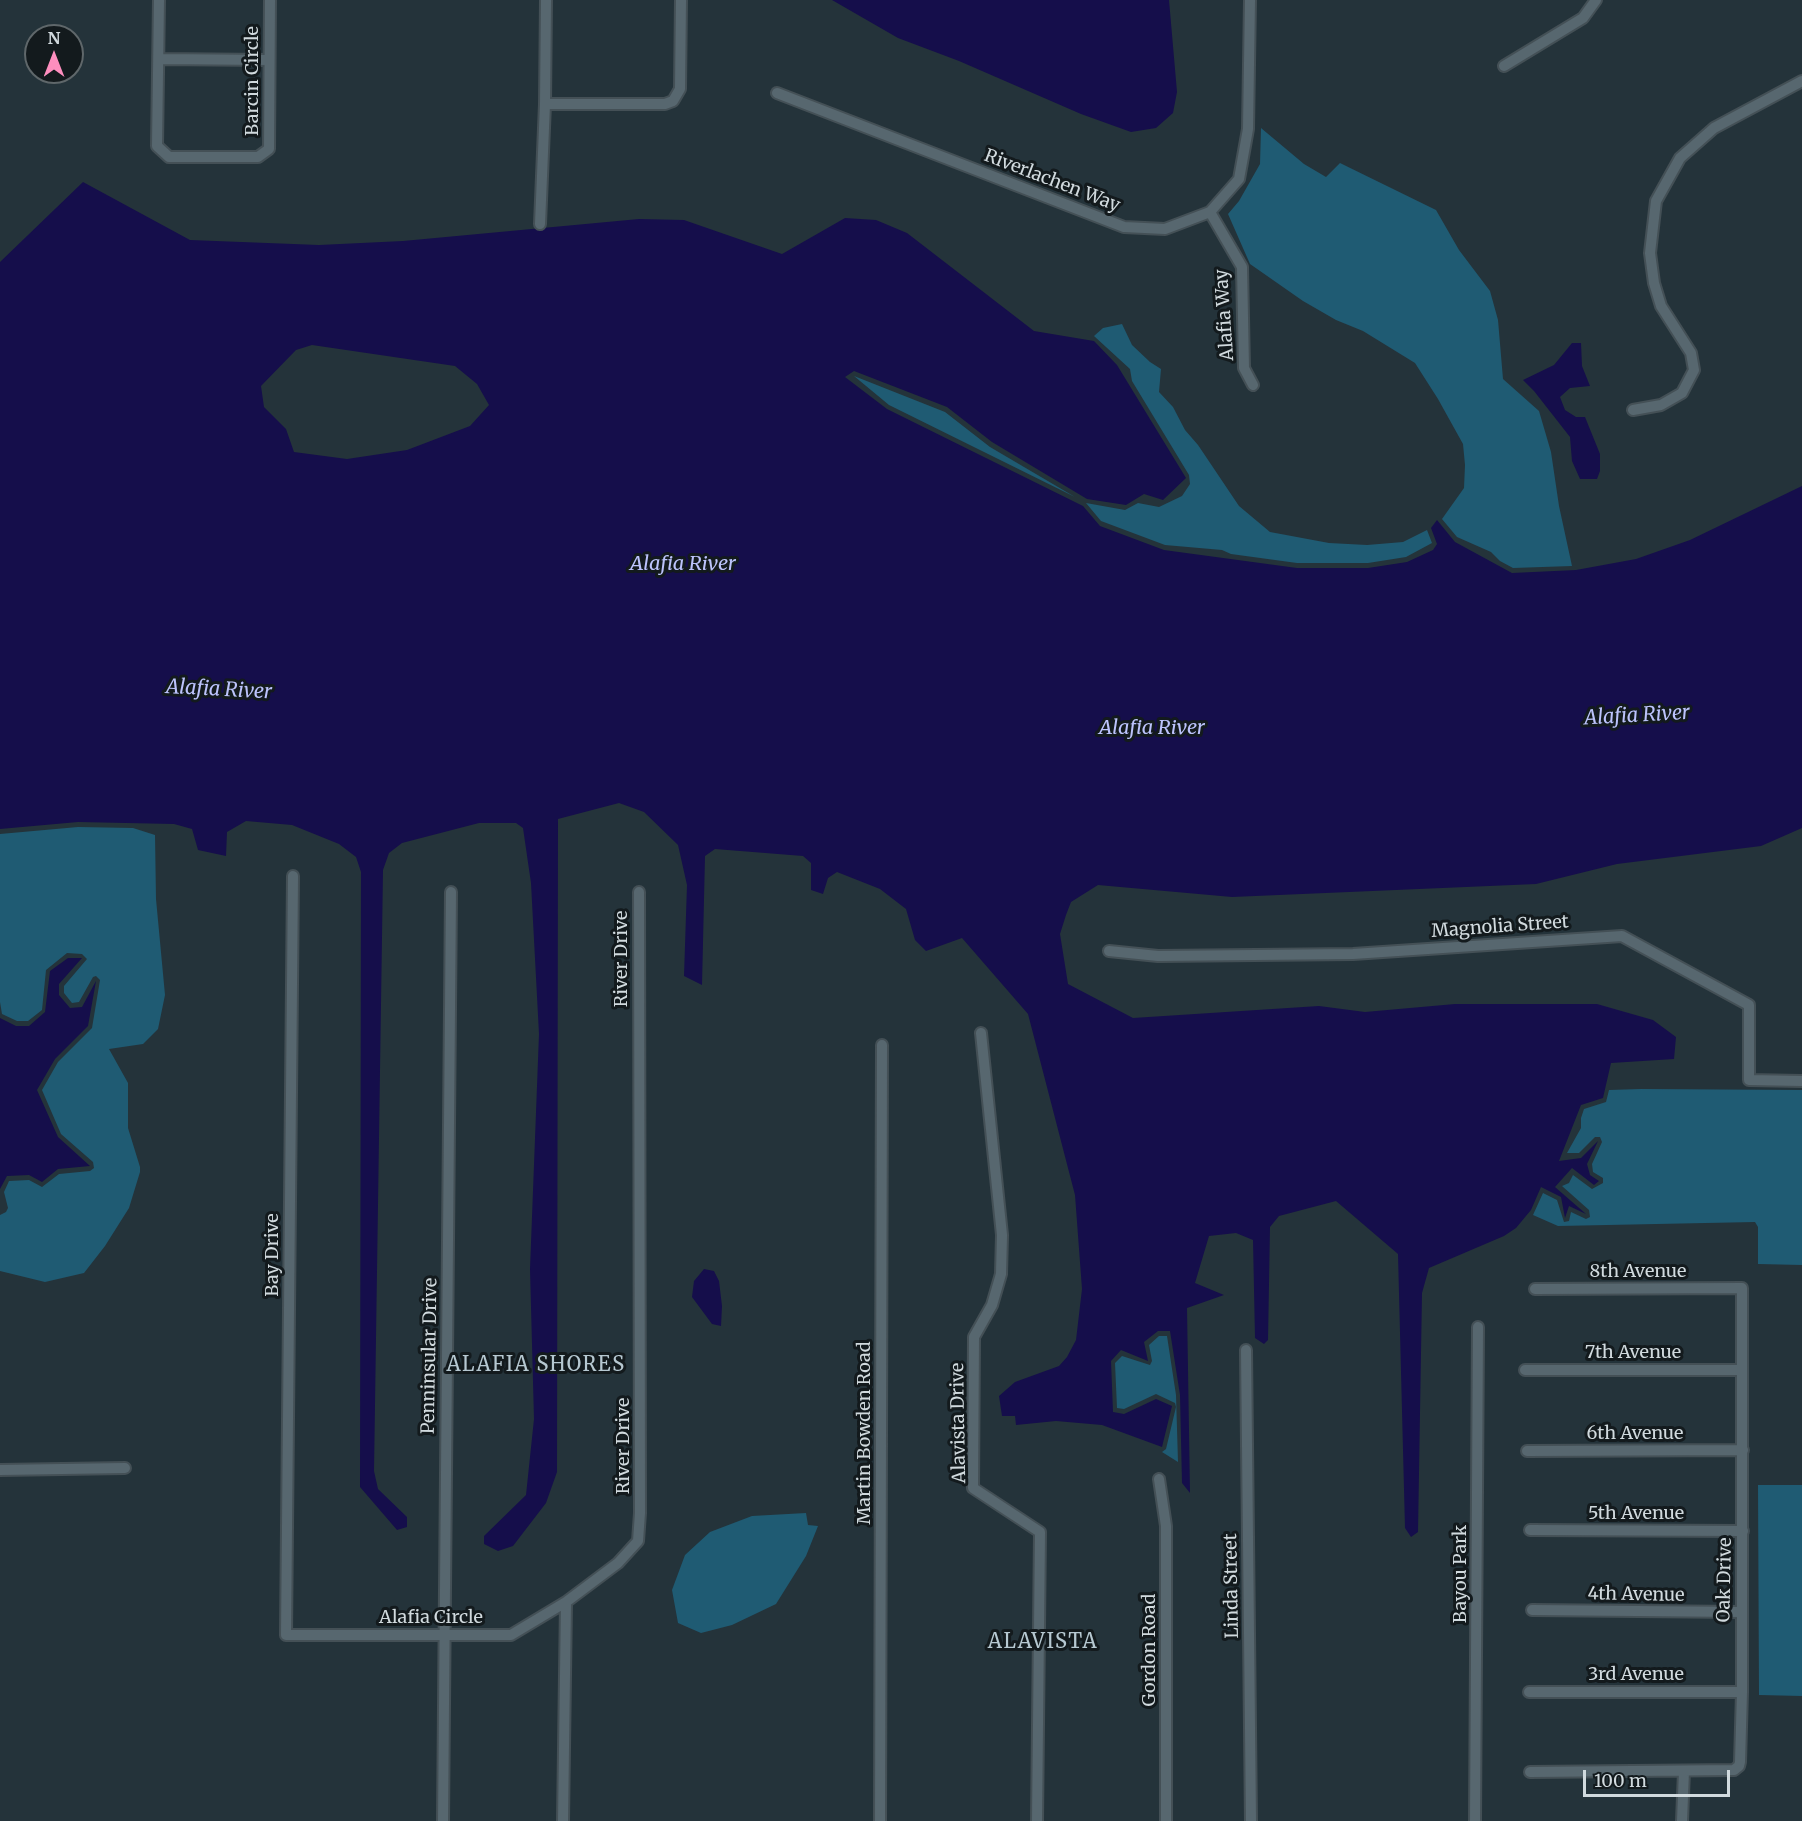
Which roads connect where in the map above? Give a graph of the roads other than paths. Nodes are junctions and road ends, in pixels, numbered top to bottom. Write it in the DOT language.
graph roads {
  1 [pos="159,0"];
  2 [pos="270,0"];
  3 [pos="546,0"];
  4 [pos="681,0"];
  5 [pos="1250,0"];
  6 [pos="1596,0"];
  7 [pos="159,59"];
  8 [pos="269,60"];
  9 [pos="1504,66"];
  10 [pos="1802,81"];
  11 [pos="777,93"];
  12 [pos="545,104"];
  13 [pos="1210,212"];
  14 [pos="540,224"];
  15 [pos="1253,385"];
  16 [pos="1634,410"];
  17 [pos="293,876"];
  18 [pos="451,892"];
  19 [pos="639,892"];
  20 [pos="1109,951"];
  21 [pos="981,1033"];
  22 [pos="882,1045"];
  23 [pos="1802,1081"];
  24 [pos="1742,1288"];
  25 [pos="1535,1289"];
  26 [pos="1478,1327"];
  27 [pos="1245,1350"];
  28 [pos="1525,1370"];
  29 [pos="1741,1370"];
  30 [pos="1743,1450"];
  31 [pos="1527,1451"];
  32 [pos="125,1468"];
  33 [pos="0,1470"];
  34 [pos="1159,1479"];
  35 [pos="1530,1530"];
  36 [pos="1743,1531"];
  37 [pos="566,1602"];
  38 [pos="1532,1610"];
  39 [pos="1741,1612"];
  40 [pos="444,1634"];
  41 [pos="286,1635"];
  42 [pos="1529,1692"];
  43 [pos="1742,1692"];
  44 [pos="1684,1771"];
  45 [pos="1530,1772"];
  46 [pos="443,1821"];
  47 [pos="563,1821"];
  48 [pos="880,1821"];
  49 [pos="1037,1821"];
  50 [pos="1166,1821"];
  51 [pos="1251,1821"];
  52 [pos="1475,1821"];
  53 [pos="1682,1821"];
  1 -- 7 [label="street, Barcin Circle"];
  2 -- 8 [label="street, Barcin Circle"];
  3 -- 12 [label="street"];
  4 -- 12 [label="street"];
  5 -- 13 [label="street, Riverlachen Way"];
  6 -- 9 [label="street"];
  7 -- 8 [label="street"];
  7 -- 8 [label="street, Barcin Circle"];
  10 -- 16 [label="street"];
  11 -- 13 [label="street, Riverlachen Way"];
  12 -- 14 [label="street"];
  13 -- 15 [label="street, Alafia Way"];
  17 -- 41 [label="street, Bay Drive"];
  18 -- 40 [label="street, Penninsular Drive"];
  19 -- 37 [label="street, River Drive"];
  20 -- 23 [label="street, Magnolia Street"];
  21 -- 49 [label="street, Alavista Drive"];
  22 -- 48 [label="street, Martin Bowden Road"];
  24 -- 25 [label="street, 8th Avenue"];
  24 -- 29 [label="street, Oak Drive"];
  26 -- 52 [label="street, Bayou Park"];
  27 -- 51 [label="street, Linda Street"];
  28 -- 29 [label="street, 7th Avenue"];
  29 -- 30 [label="street, Oak Drive"];
  30 -- 31 [label="street, 6th Avenue"];
  30 -- 36 [label="street, Oak Drive"];
  32 -- 33 [label="street"];
  34 -- 50 [label="street, Gordon Road"];
  35 -- 36 [label="street, 5th Avenue"];
  36 -- 39 [label="street, Oak Drive"];
  37 -- 40 [label="street, Alafia Circle"];
  37 -- 47 [label="street"];
  38 -- 39 [label="street, 4th Avenue"];
  39 -- 43 [label="street, Oak Drive"];
  40 -- 41 [label="street, Alafia Circle"];
  40 -- 46 [label="street, Penninsular Drive"];
  42 -- 43 [label="street, 3rd Avenue"];
  43 -- 44 [label="street, Oak Drive"];
  44 -- 45 [label="street"];
  44 -- 53 [label="street"];
}
